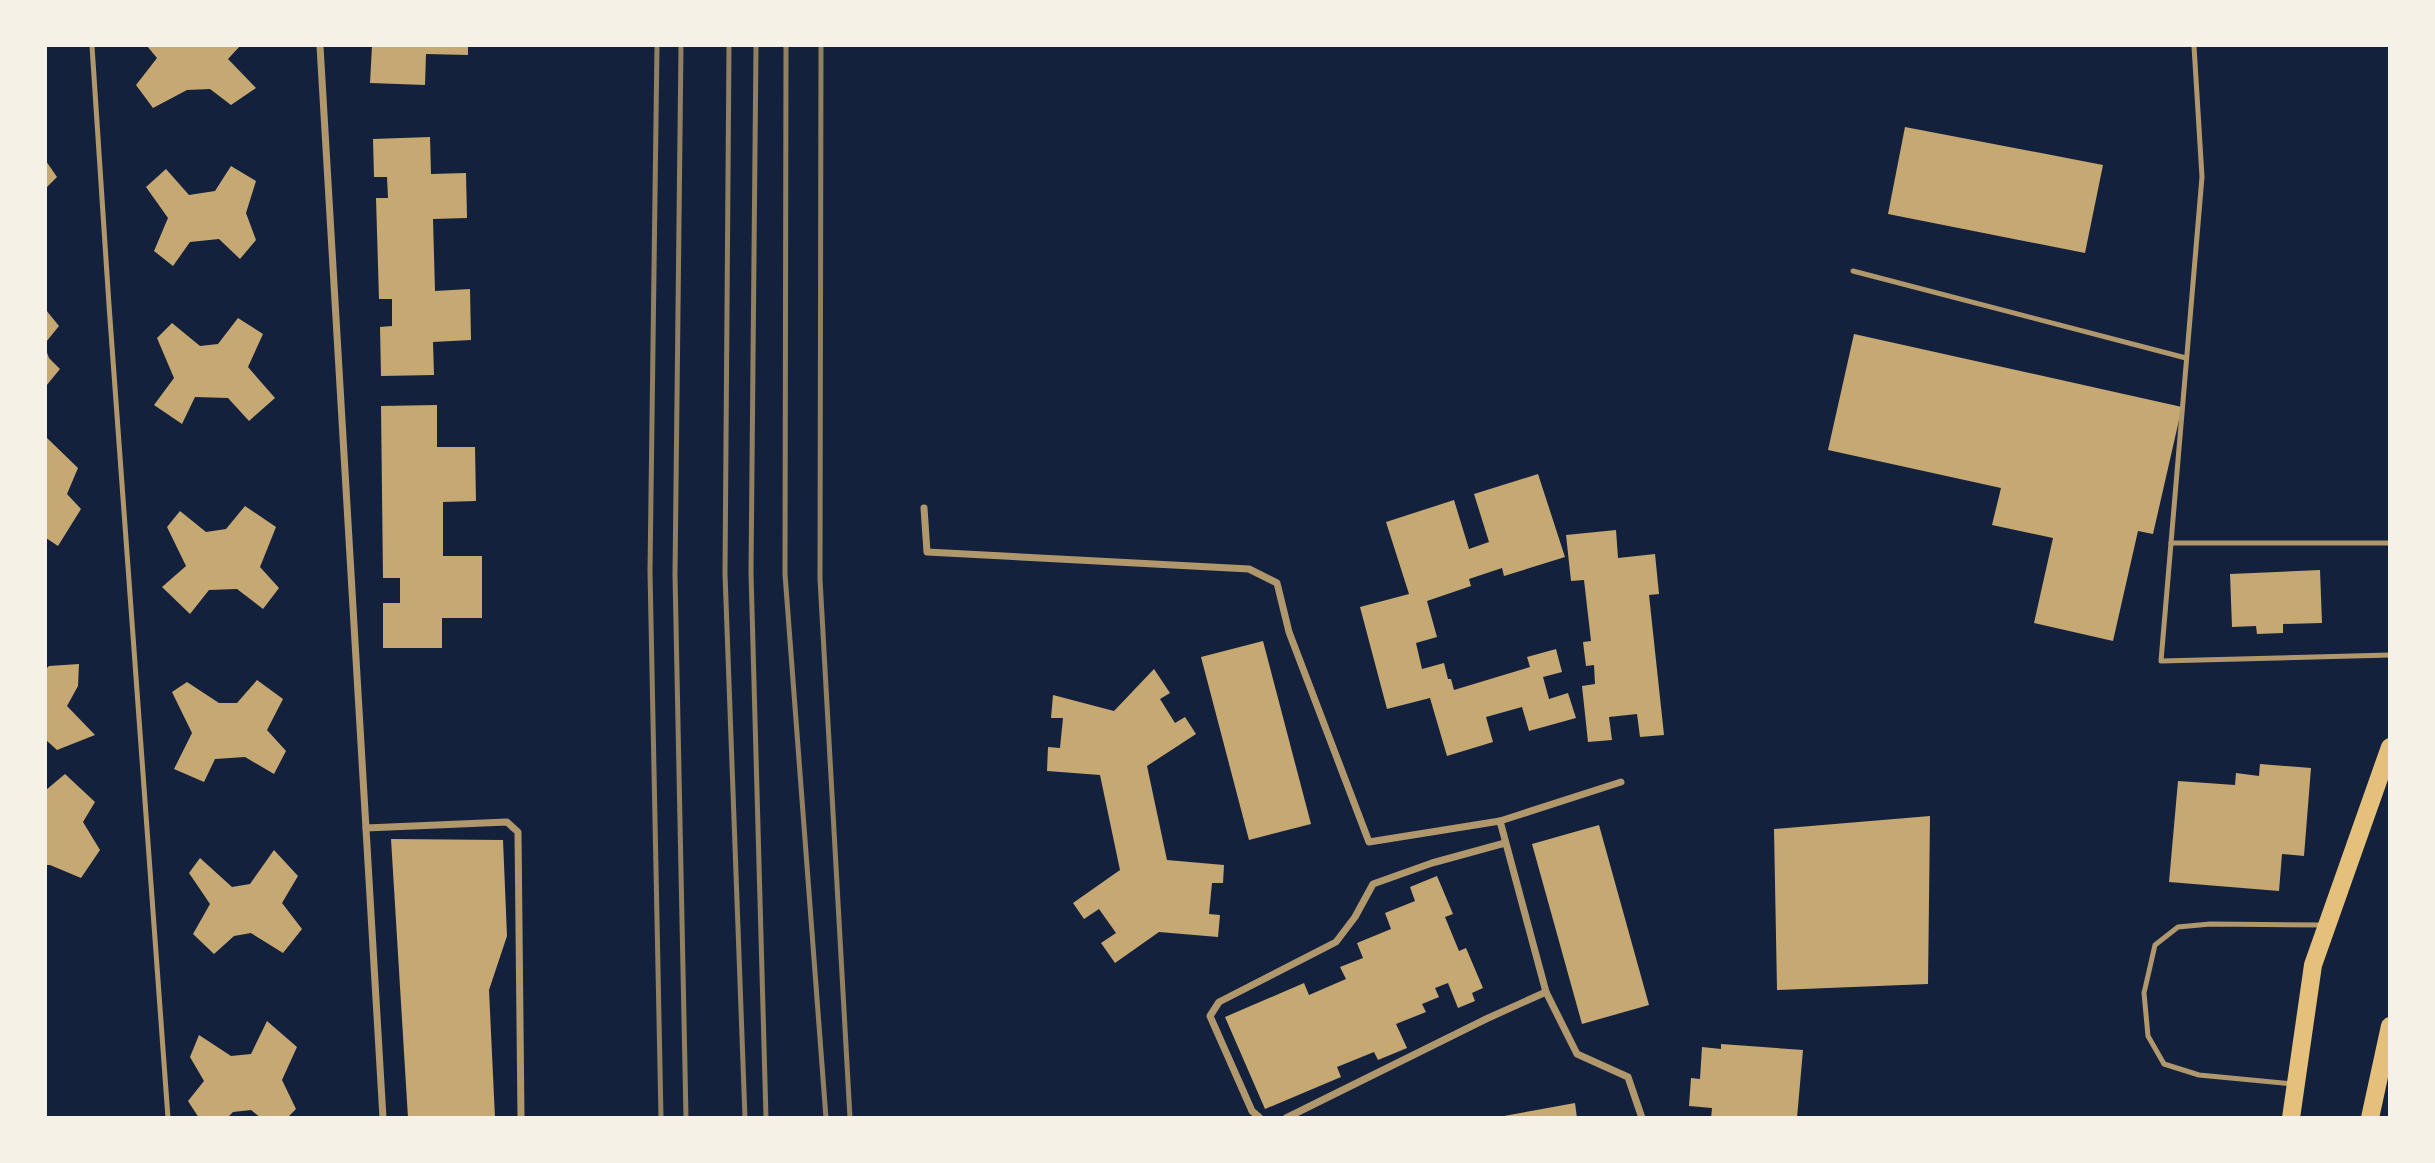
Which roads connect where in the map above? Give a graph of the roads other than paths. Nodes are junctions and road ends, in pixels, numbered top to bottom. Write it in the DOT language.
graph roads {
  1 [pos="92,46"];
  2 [pos="320,46"];
  3 [pos="2194,46"];
  4 [pos="1853,271"];
  5 [pos="2186,358"];
  6 [pos="924,508"];
  7 [pos="2171,543"];
  8 [pos="2389,543"];
  9 [pos="2389,655"];
  10 [pos="2389,747"];
  11 [pos="1620,782"];
  12 [pos="1500,821"];
  13 [pos="366,828"];
  14 [pos="1505,843"];
  15 [pos="2328,925"];
  16 [pos="1546,992"];
  17 [pos="2389,1026"];
  18 [pos="2296,1084"];
  19 [pos="168,1118"];
  20 [pos="383,1118"];
  21 [pos="522,1118"];
  22 [pos="1261,1118"];
  23 [pos="1286,1118"];
  24 [pos="1642,1118"];
  25 [pos="2291,1118"];
  26 [pos="2370,1118"];
  1 -- 19 [label="lane"];
  2 -- 13 [label="street"];
  3 -- 5 [label="lane"];
  4 -- 5 [label="lane"];
  5 -- 7 [label="lane"];
  6 -- 12 [label="street"];
  7 -- 8 [label="lane"];
  7 -- 9 [label="lane"];
  10 -- 15 [label="main road"];
  11 -- 12 [label="street"];
  12 -- 14 [label="street"];
  13 -- 20 [label="street"];
  13 -- 21 [label="street"];
  14 -- 16 [label="street"];
  14 -- 22 [label="street"];
  15 -- 18 [label="main road"];
  15 -- 18 [label="lane"];
  16 -- 23 [label="street"];
  16 -- 24 [label="street"];
  17 -- 26 [label="main road"];
  18 -- 25 [label="main road"];
}
